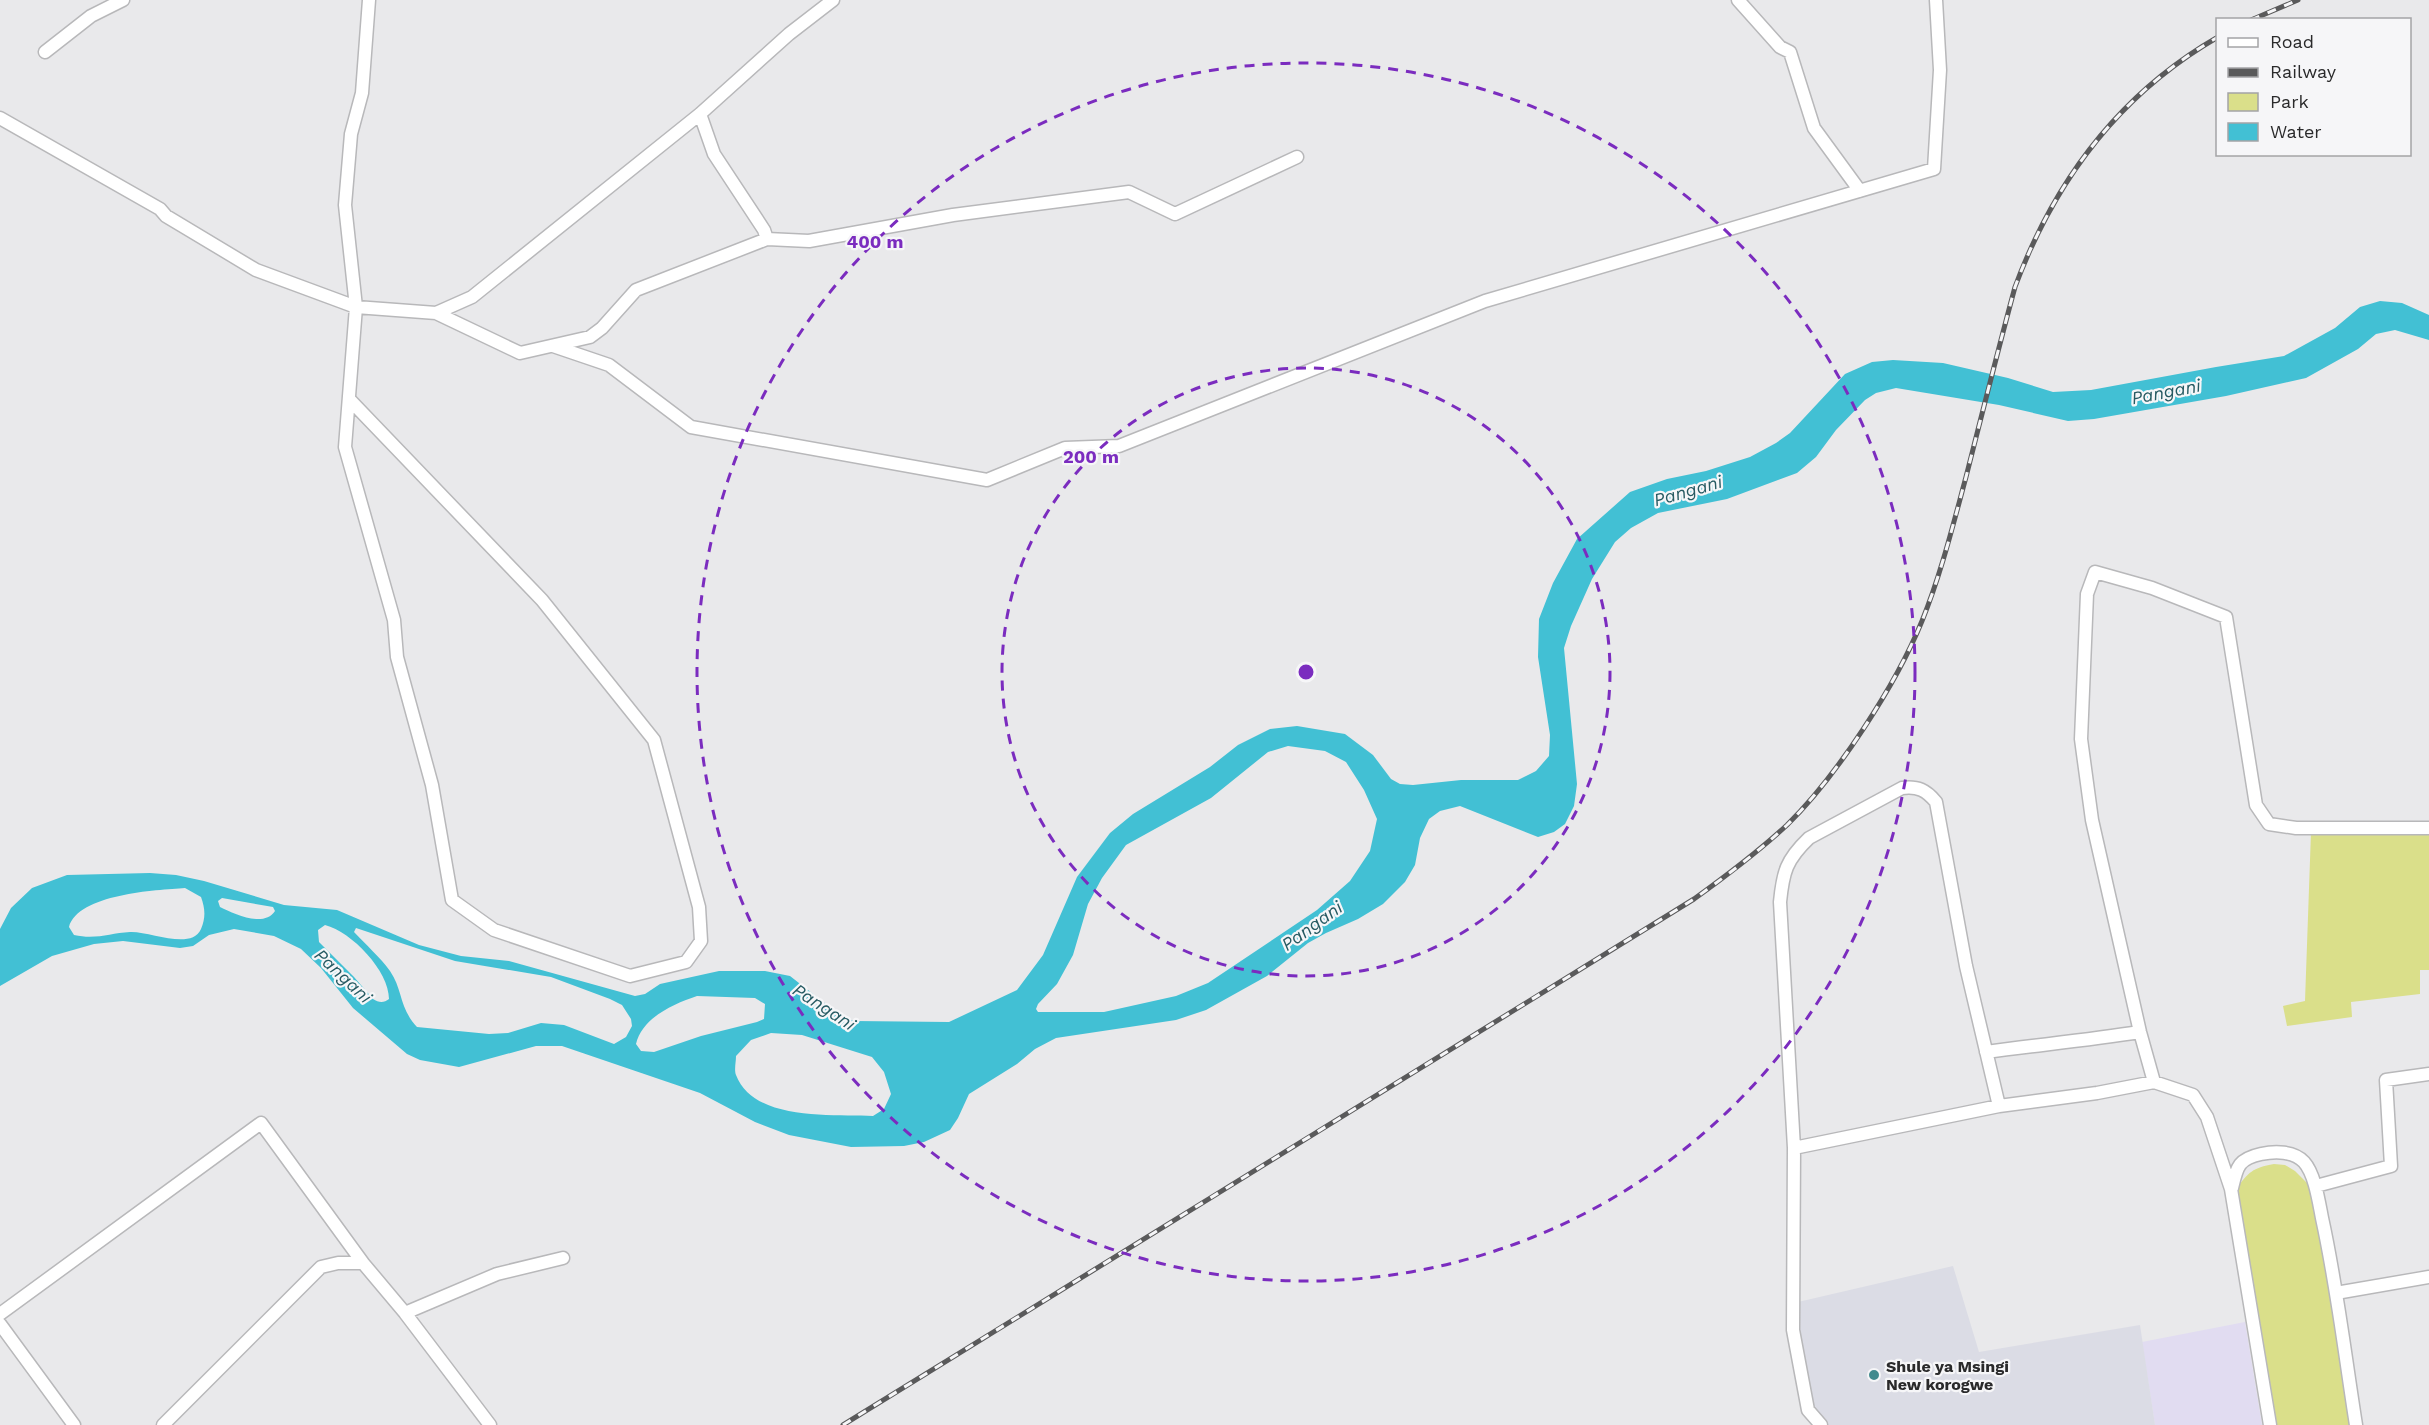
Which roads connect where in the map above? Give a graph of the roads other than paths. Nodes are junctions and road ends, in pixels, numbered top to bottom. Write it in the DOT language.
graph roads {
  1 [pos="123,0"];
  2 [pos="369,0"];
  3 [pos="833,0"];
  4 [pos="1738,0"];
  5 [pos="1936,0"];
  6 [pos="45,52"];
  7 [pos="700,114"];
  8 [pos="0,118"];
  9 [pos="1297,157"];
  10 [pos="1860,191"];
  11 [pos="767,239"];
  12 [pos="356,307"];
  13 [pos="436,313"];
  14 [pos="553,345"];
  15 [pos="349,399"];
  16 [pos="2429,828"];
  17 [pos="2140,1032"];
  18 [pos="1986,1052"];
  19 [pos="2429,1074"];
  20 [pos="2154,1082"];
  21 [pos="1999,1106"];
  22 [pos="1794,1148"];
  23 [pos="2316,1186"];
  24 [pos="2231,1189"];
  25 [pos="563,1258"];
  26 [pos="363,1263"];
  27 [pos="2429,1277"];
  28 [pos="2336,1293"];
  29 [pos="405,1313"];
  30 [pos="0,1314"];
  31 [pos="0,1324"];
  32 [pos="74,1425"];
  33 [pos="163,1425"];
  34 [pos="490,1425"];
  35 [pos="1821,1425"];
  36 [pos="2270,1425"];
  37 [pos="2356,1425"];
  1 -- 6 [label="street"];
  2 -- 12 [label="street"];
  3 -- 7 [label="street"];
  4 -- 10 [label="street"];
  5 -- 10 [label="street"];
  7 -- 11 [label="street"];
  7 -- 13 [label="street"];
  8 -- 12 [label="street"];
  9 -- 11 [label="street"];
  10 -- 14 [label="street"];
  11 -- 14 [label="street"];
  12 -- 13 [label="street"];
  12 -- 15 [label="street"];
  13 -- 14 [label="street"];
  15 -- 15 [label="street"];
  16 -- 17 [label="street"];
  17 -- 18 [label="street"];
  17 -- 20 [label="street"];
  18 -- 21 [label="street"];
  18 -- 22 [label="street"];
  19 -- 23 [label="street"];
  20 -- 21 [label="street"];
  20 -- 24 [label="street"];
  21 -- 22 [label="street"];
  22 -- 35 [label="street"];
  23 -- 24 [label="street"];
  23 -- 28 [label="street"];
  24 -- 36 [label="street"];
  25 -- 29 [label="street"];
  26 -- 29 [label="street"];
  26 -- 30 [label="street"];
  26 -- 33 [label="street"];
  27 -- 28 [label="street"];
  28 -- 37 [label="street"];
  29 -- 34 [label="street"];
  31 -- 32 [label="street"];
}
